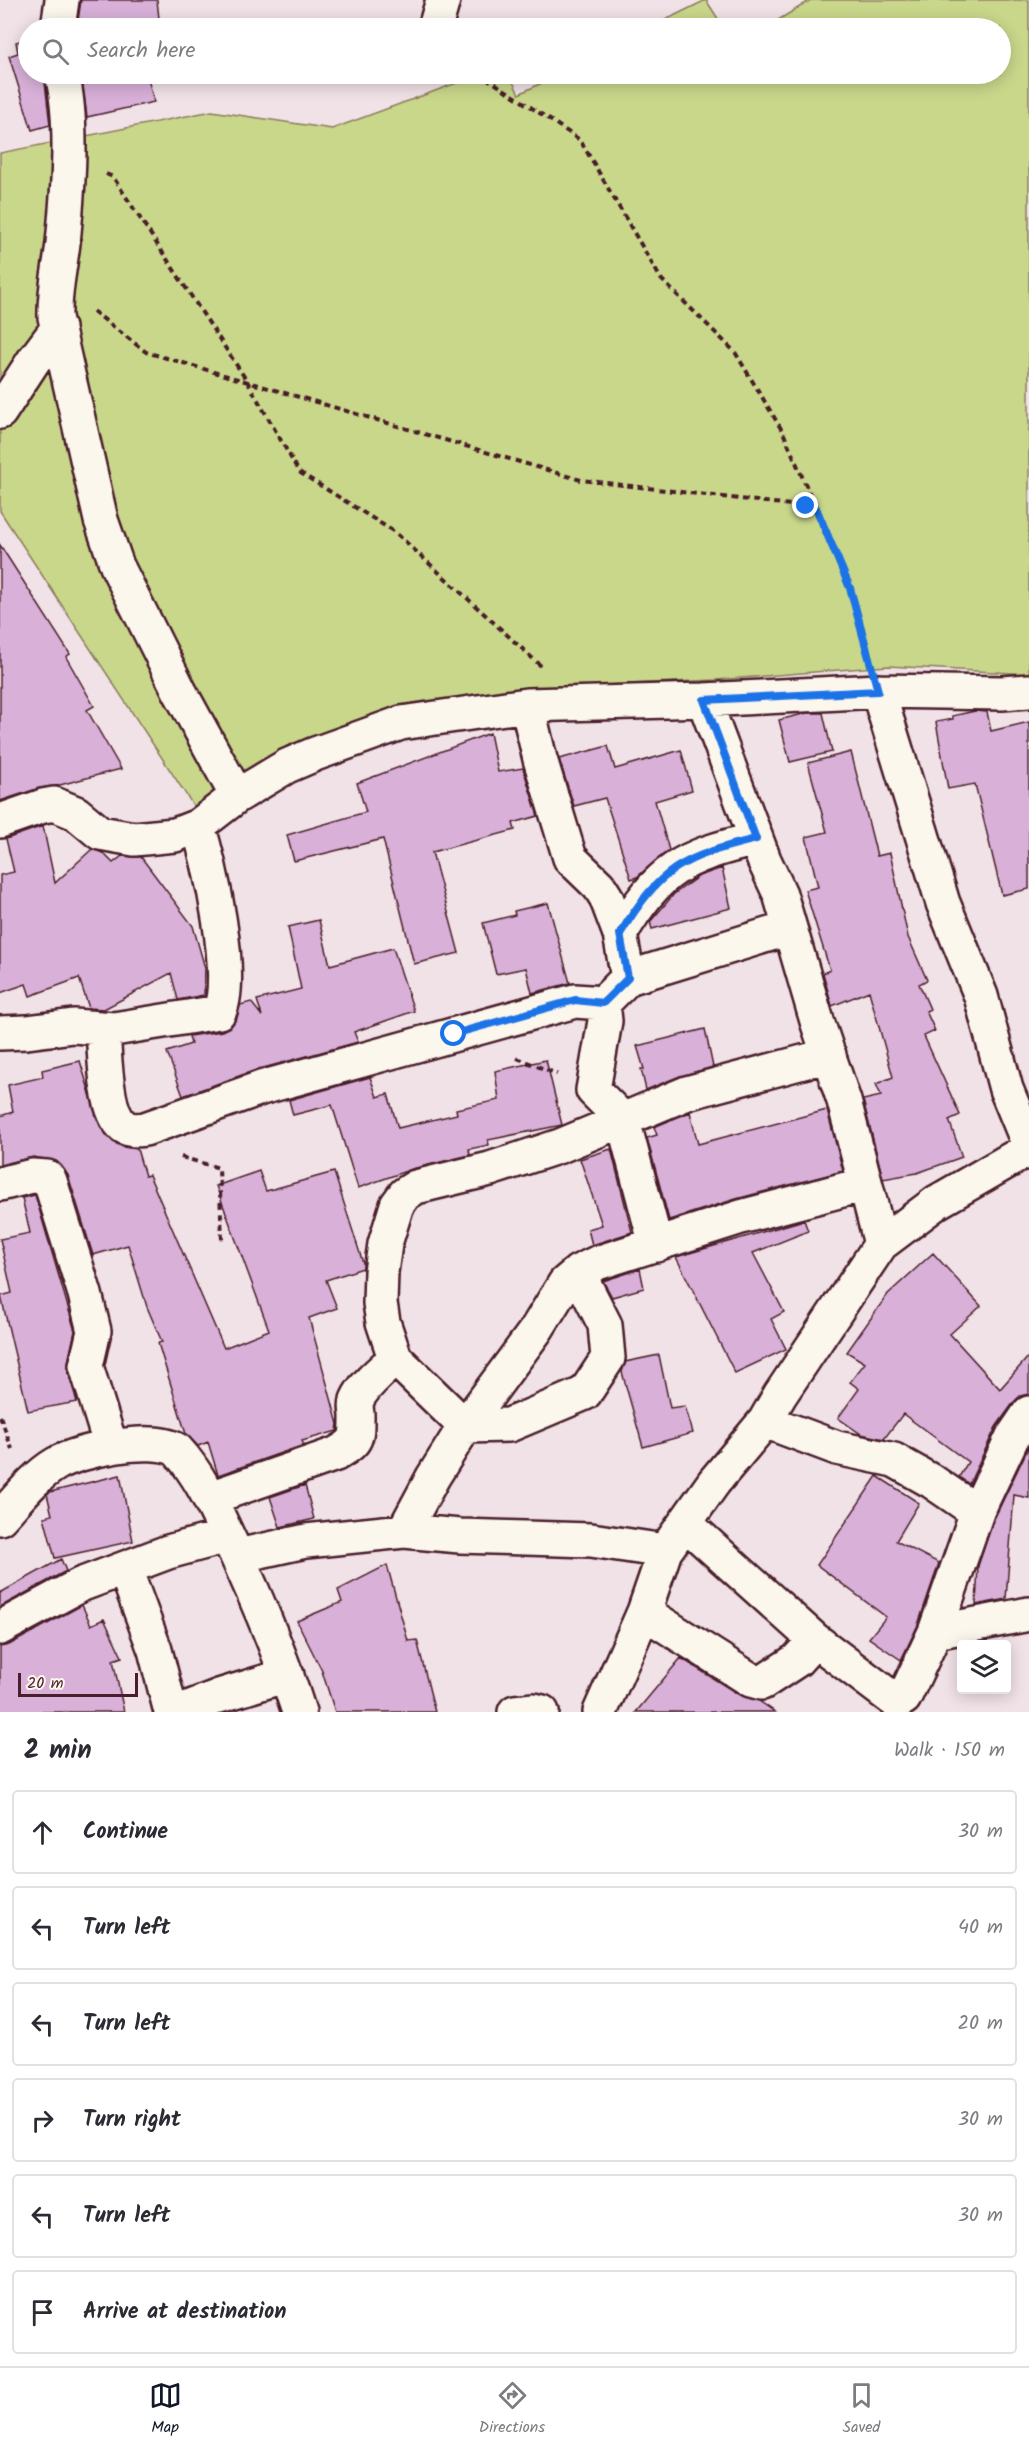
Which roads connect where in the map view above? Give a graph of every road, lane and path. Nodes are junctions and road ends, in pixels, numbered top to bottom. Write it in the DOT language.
graph roads {
  1 [pos="62,0"];
  2 [pos="443,0"];
  3 [pos="59,18"];
  4 [pos="438,18"];
  5 [pos="64,84"];
  6 [pos="496,84"];
  7 [pos="68,154"];
  8 [pos="57,283"];
  9 [pos="58,328"];
  10 [pos="246,381"];
  11 [pos="0,412"];
  12 [pos="816,508"];
  13 [pos="878,691"];
  14 [pos="1029,691"];
  15 [pos="704,700"];
  16 [pos="581,703"];
  17 [pos="527,705"];
  18 [pos="237,796"];
  19 [pos="0,821"];
  20 [pos="198,826"];
  21 [pos="756,839"];
  22 [pos="790,928"];
  23 [pos="620,934"];
  24 [pos="628,978"];
  25 [pos="603,1003"];
  26 [pos="103,1029"];
  27 [pos="0,1033"];
  28 [pos="829,1055"];
  29 [pos="511,1057"];
  30 [pos="593,1090"];
  31 [pos="623,1120"];
  32 [pos="146,1129"];
  33 [pos="1029,1147"];
  34 [pos="0,1184"];
  35 [pos="865,1184"];
  36 [pos="222,1240"];
  37 [pos="881,1244"];
  38 [pos="656,1245"];
  39 [pos="578,1272"];
  40 [pos="395,1359"];
  41 [pos="1029,1413"];
  42 [pos="765,1421"];
  43 [pos="465,1426"];
  44 [pos="111,1447"];
  45 [pos="210,1498"];
  46 [pos="977,1512"];
  47 [pos="0,1518"];
  48 [pos="686,1524"];
  49 [pos="404,1531"];
  50 [pos="232,1546"];
  51 [pos="665,1551"];
  52 [pos="125,1569"];
  53 [pos="644,1612"];
  54 [pos="1029,1614"];
  55 [pos="0,1628"];
  56 [pos="935,1632"];
  57 [pos="815,1640"];
  58 [pos="287,1675"];
  59 [pos="171,1712"];
  60 [pos="178,1712"];
  61 [pos="298,1712"];
  62 [pos="515,1712"];
  63 [pos="542,1712"];
  64 [pos="600,1712"];
  1 -- 3 [label="street"];
  2 -- 4 [label="street"];
  5 -- 7 [label="street"];
  6 -- 12 [label="path"];
  7 -- 8 [label="street"];
  7 -- 10 [label="path"];
  8 -- 9 [label="street"];
  8 -- 10 [label="path"];
  9 -- 11 [label="street"];
  9 -- 18 [label="street"];
  10 -- 12 [label="path"];
  10 -- 16 [label="path"];
  12 -- 13 [label="path"];
  13 -- 14 [label="street"];
  13 -- 15 [label="street"];
  13 -- 33 [label="street"];
  15 -- 16 [label="street"];
  15 -- 21 [label="street"];
  16 -- 17 [label="street"];
  17 -- 18 [label="street"];
  17 -- 23 [label="street"];
  18 -- 20 [label="street"];
  19 -- 20 [label="street"];
  20 -- 26 [label="street"];
  21 -- 22 [label="street"];
  21 -- 23 [label="street"];
  22 -- 24 [label="street"];
  22 -- 28 [label="street"];
  23 -- 24 [label="street"];
  24 -- 25 [label="street"];
  25 -- 30 [label="street"];
  25 -- 32 [label="street"];
  26 -- 27 [label="street"];
  26 -- 32 [label="street"];
  28 -- 31 [label="street"];
  28 -- 35 [label="street"];
  29 -- 30 [label="path"];
  30 -- 31 [label="street"];
  31 -- 38 [label="street"];
  31 -- 40 [label="street"];
  32 -- 36 [label="path"];
  33 -- 37 [label="street"];
  34 -- 44 [label="street"];
  35 -- 37 [label="street"];
  35 -- 38 [label="street"];
  37 -- 42 [label="street"];
  38 -- 39 [label="street"];
  39 -- 43 [label="street"];
  39 -- 43 [label="street"];
  40 -- 43 [label="street"];
  40 -- 45 [label="street"];
  41 -- 46 [label="street"];
  42 -- 46 [label="street"];
  42 -- 48 [label="street"];
  43 -- 49 [label="street"];
  44 -- 45 [label="street"];
  44 -- 47 [label="street"];
  45 -- 50 [label="street"];
  46 -- 56 [label="street"];
  48 -- 51 [label="street"];
  48 -- 57 [label="street"];
  49 -- 50 [label="street"];
  49 -- 51 [label="street"];
  50 -- 52 [label="street"];
  50 -- 58 [label="street"];
  51 -- 53 [label="street"];
  52 -- 55 [label="street"];
  52 -- 59 [label="street"];
  53 -- 57 [label="street"];
  53 -- 64 [label="street"];
  54 -- 56 [label="street"];
  56 -- 57 [label="street"];
  58 -- 60 [label="street"];
  58 -- 61 [label="street"];
  62 -- 63 [label="street"];
}
